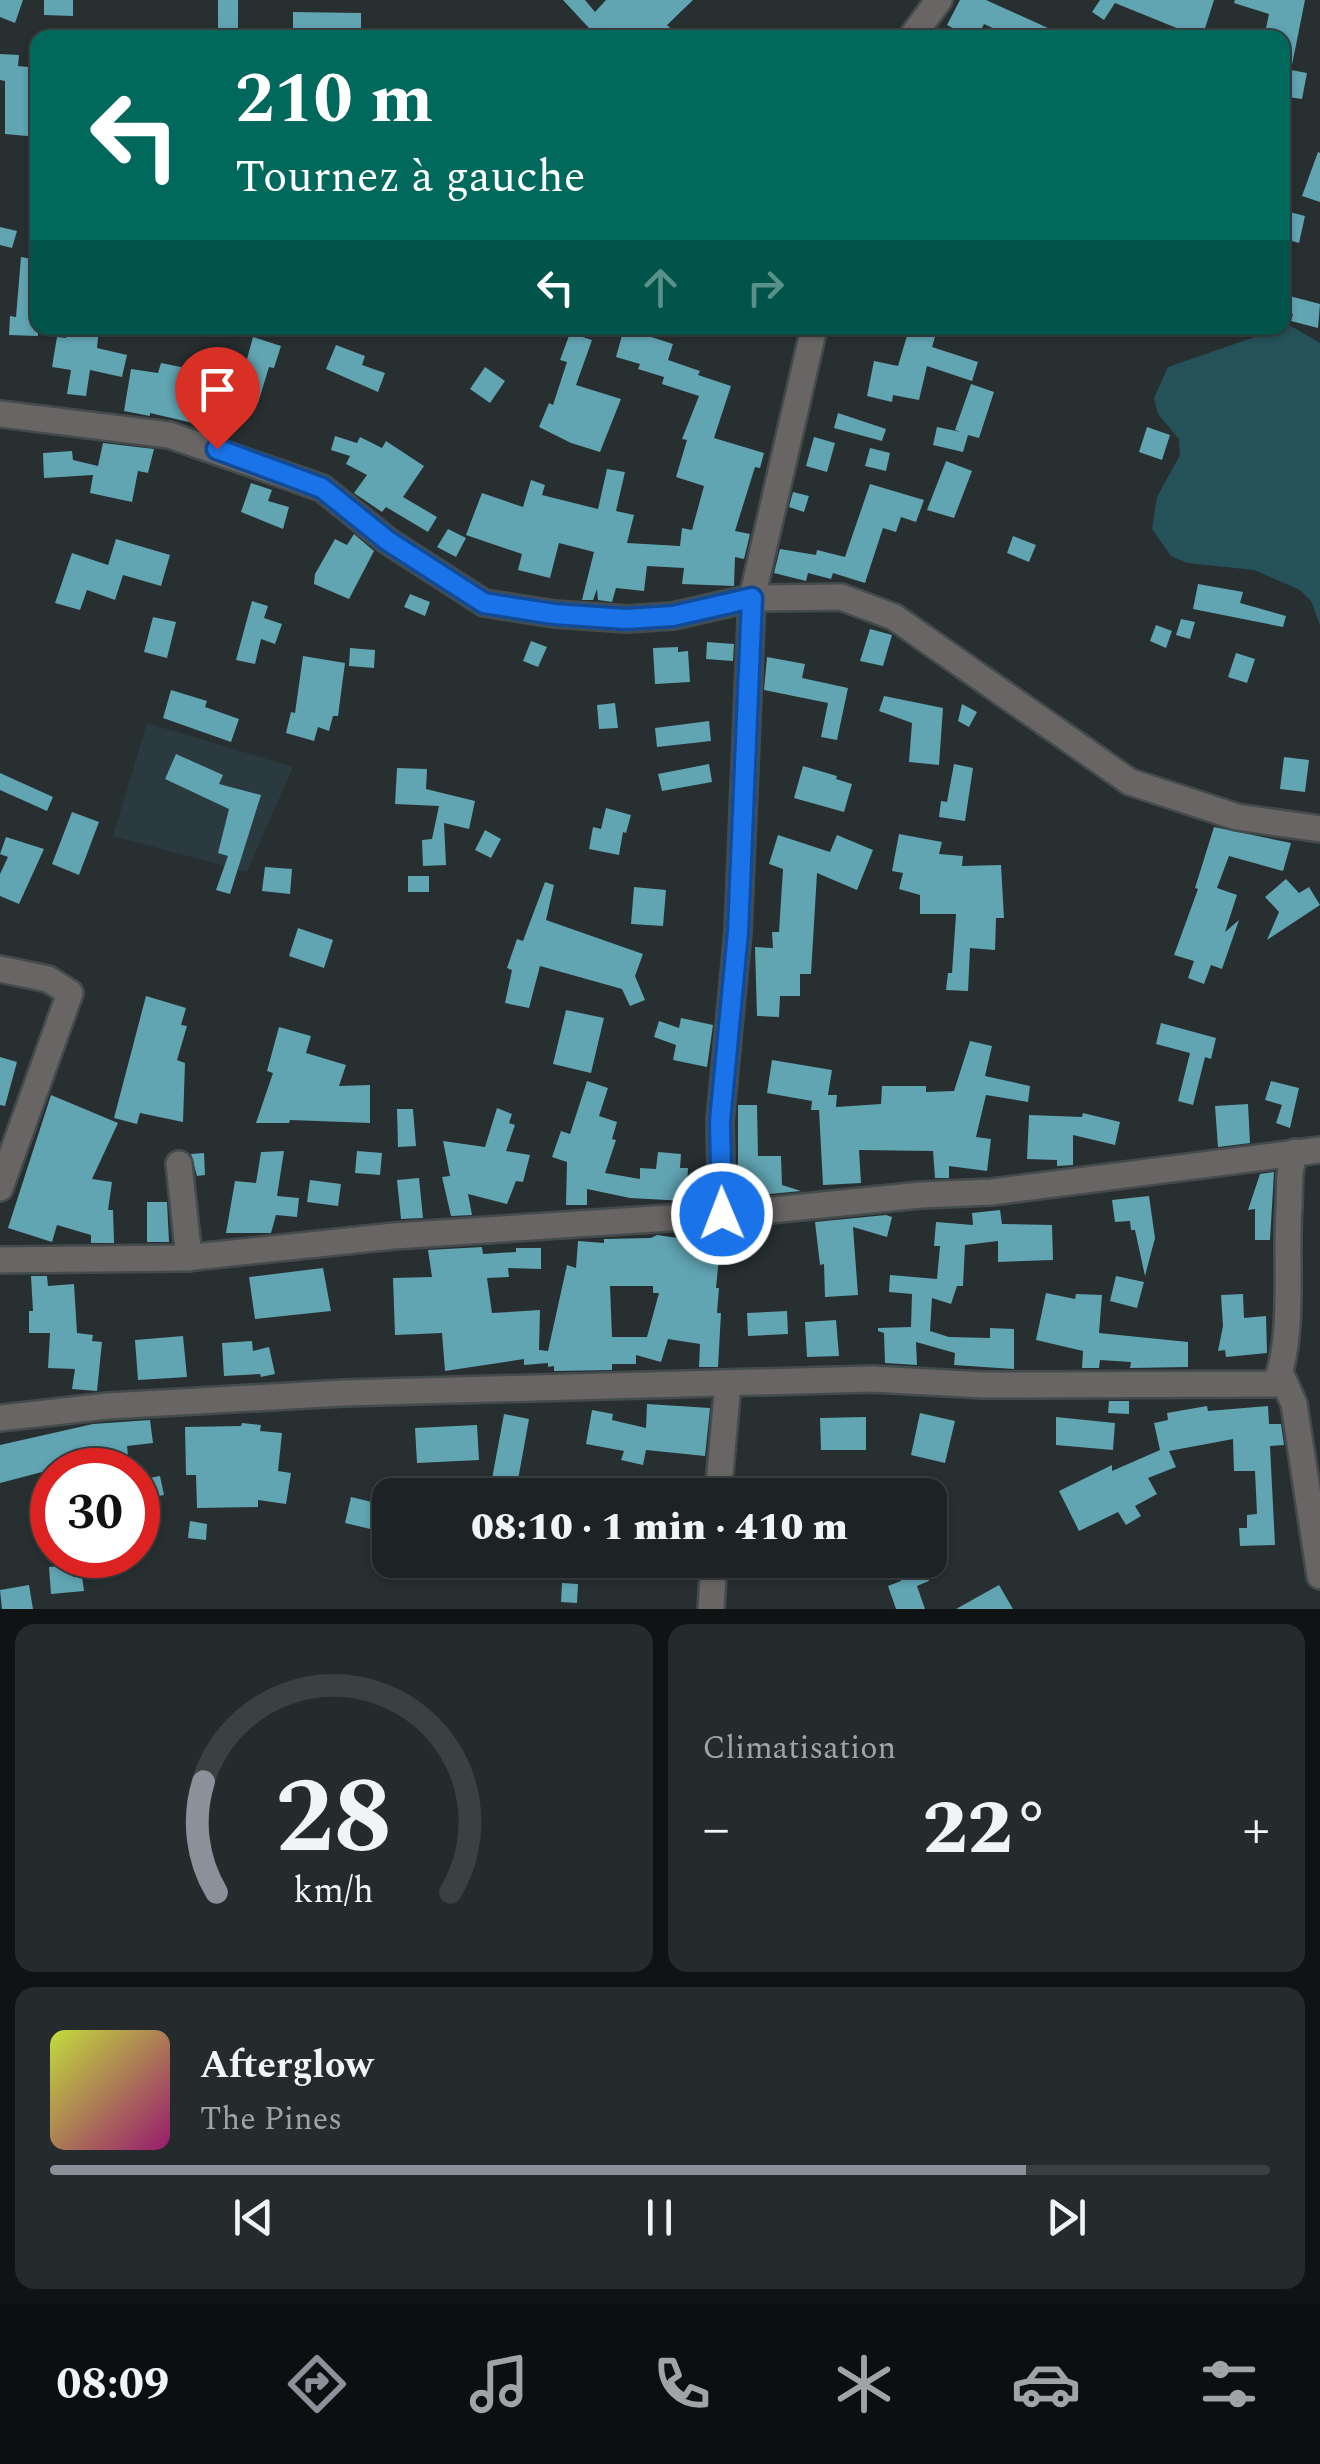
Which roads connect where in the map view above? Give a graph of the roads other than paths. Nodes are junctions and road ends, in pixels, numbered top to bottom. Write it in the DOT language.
graph roads {
  1 [pos="939,0"];
  2 [pos="917,30"];
  3 [pos="812,335"];
  4 [pos="0,414"];
  5 [pos="752,598"];
  6 [pos="1320,829"];
  7 [pos="0,968"];
  8 [pos="1308,1151"];
  9 [pos="179,1164"];
  10 [pos="0,1188"];
  11 [pos="722,1214"];
  12 [pos="189,1258"];
  13 [pos="0,1260"];
  14 [pos="1280,1372"];
  15 [pos="728,1384"];
  16 [pos="0,1418"];
  17 [pos="720,1478"];
  18 [pos="1320,1576"];
  19 [pos="713,1578"];
  20 [pos="711,1609"];
  1 -- 2 [label="street"];
  3 -- 5 [label="street"];
  4 -- 5 [label="street"];
  5 -- 6 [label="street"];
  5 -- 11 [label="street"];
  7 -- 10 [label="street"];
  8 -- 11 [label="street"];
  8 -- 14 [label="street"];
  9 -- 12 [label="street"];
  11 -- 12 [label="street"];
  12 -- 13 [label="street"];
  14 -- 15 [label="street"];
  14 -- 18 [label="street"];
  15 -- 16 [label="street"];
  15 -- 17 [label="street"];
  19 -- 20 [label="street"];
}
